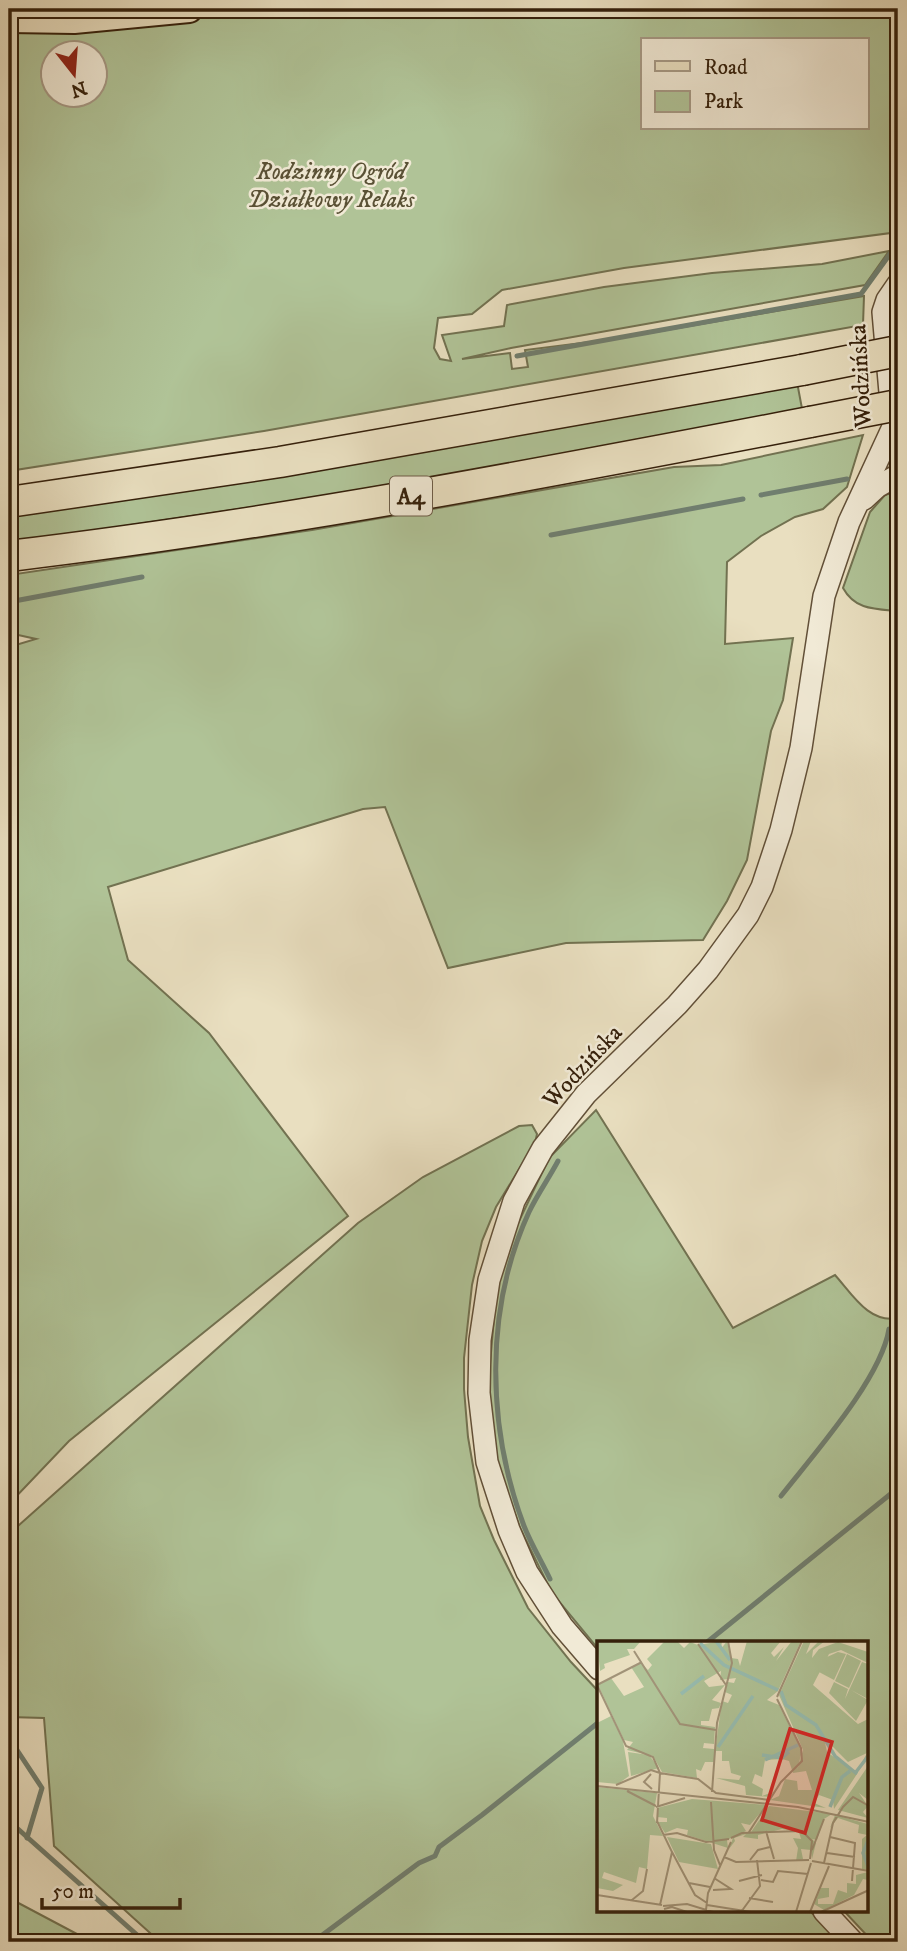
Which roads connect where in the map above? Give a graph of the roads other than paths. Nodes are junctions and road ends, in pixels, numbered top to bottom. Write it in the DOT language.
graph roads {
  1 [pos="189,9"];
  2 [pos="9,19"];
  3 [pos="898,284"];
  4 [pos="898,351"];
  5 [pos="897,422"];
  6 [pos="898,475"];
  7 [pos="9,502"];
  8 [pos="857,506"];
  9 [pos="9,556"];
  10 [pos="597,1667"];
  11 [pos="825,1912"];
  12 [pos="853,1942"];
  1 -- 2 [label="main road"];
  3 -- 5 [label="street, Wodzińska"];
  4 -- 7 [label="highway, A4, bridge"];
  5 -- 8 [label="street, Wodzińska"];
  5 -- 9 [label="highway, A4, bridge"];
  6 -- 8 [label="street, Wodzińska"];
  8 -- 10 [label="street, Wodzińska"];
  11 -- 12 [label="street"];
}
